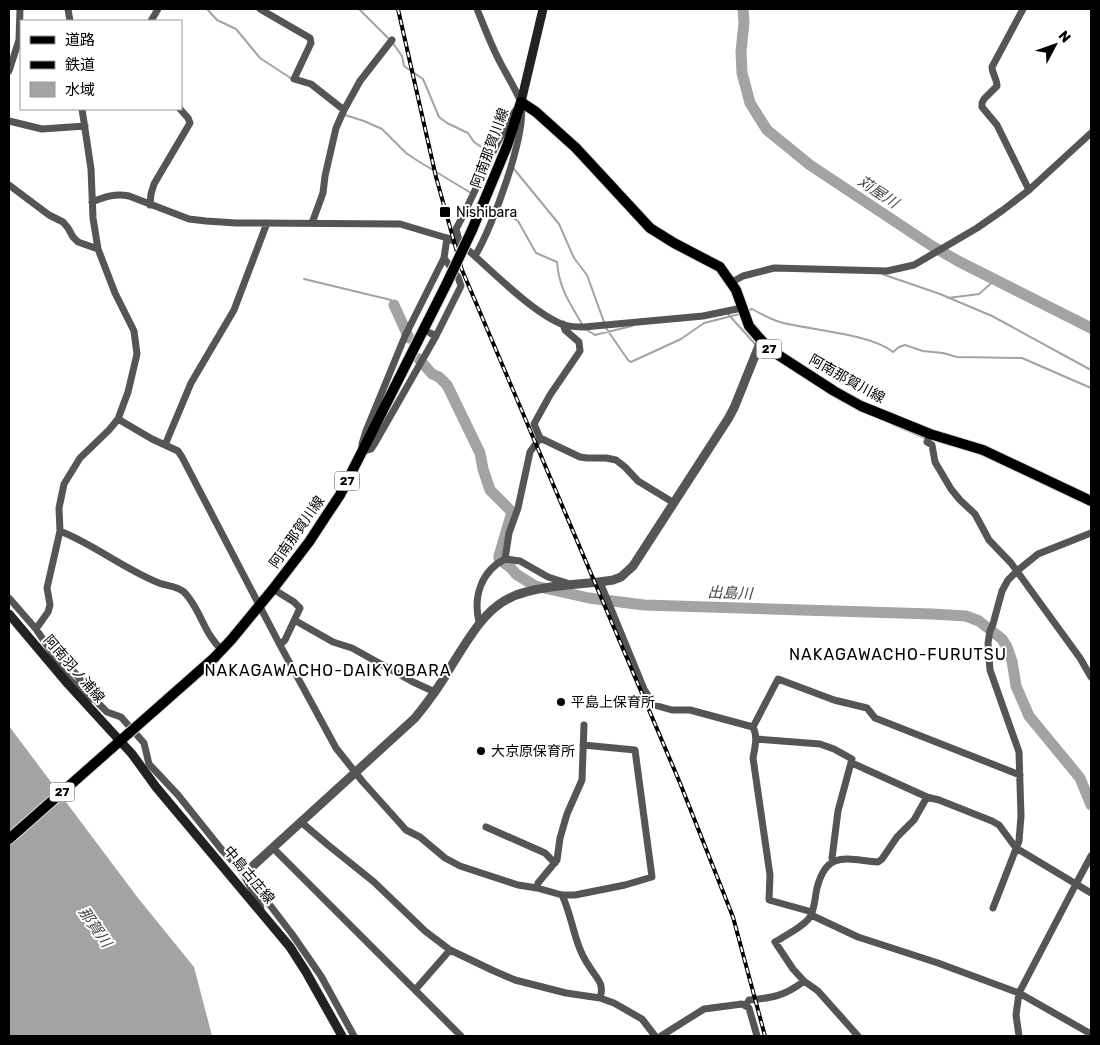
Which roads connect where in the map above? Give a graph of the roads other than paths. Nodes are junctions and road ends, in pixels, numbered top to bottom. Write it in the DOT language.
graph roads {
  1 [pos="20,9"];
  2 [pos="158,9"];
  3 [pos="260,9"];
  4 [pos="476,9"];
  5 [pos="543,9"];
  6 [pos="1023,9"];
  7 [pos="151,20"];
  8 [pos="391,42"];
  9 [pos="9,71"];
  10 [pos="521,102"];
  11 [pos="82,110"];
  12 [pos="181,110"];
  13 [pos="343,112"];
  14 [pos="9,121"];
  15 [pos="84,126"];
  16 [pos="1091,133"];
  17 [pos="9,185"];
  18 [pos="1029,190"];
  19 [pos="92,202"];
  20 [pos="150,205"];
  21 [pos="267,223"];
  22 [pos="312,223"];
  23 [pos="446,238"];
  24 [pos="460,244"];
  25 [pos="98,249"];
  26 [pos="475,256"];
  27 [pos="444,258"];
  28 [pos="732,282"];
  29 [pos="742,308"];
  30 [pos="563,324"];
  31 [pos="761,341"];
  32 [pos="118,419"];
  33 [pos="929,437"];
  34 [pos="540,438"];
  35 [pos="165,445"];
  36 [pos="362,451"];
  37 [pos="1091,500"];
  38 [pos="674,503"];
  39 [pos="60,531"];
  40 [pos="1091,533"];
  41 [pos="505,559"];
  42 [pos="1019,570"];
  43 [pos="600,582"];
  44 [pos="570,584"];
  45 [pos="273,589"];
  46 [pos="9,598"];
  47 [pos="259,605"];
  48 [pos="9,614"];
  49 [pos="296,621"];
  50 [pos="480,622"];
  51 [pos="36,629"];
  52 [pos="41,636"];
  53 [pos="280,645"];
  54 [pos="222,650"];
  55 [pos="1091,677"];
  56 [pos="69,683"];
  57 [pos="435,692"];
  58 [pos="97,701"];
  59 [pos="584,725"];
  60 [pos="753,727"];
  61 [pos="756,739"];
  62 [pos="118,742"];
  63 [pos="583,746"];
  64 [pos="852,763"];
  65 [pos="356,772"];
  66 [pos="1020,775"];
  67 [pos="927,798"];
  68 [pos="301,822"];
  69 [pos="486,826"];
  70 [pos="9,839"];
  71 [pos="273,848"];
  72 [pos="1016,848"];
  73 [pos="1091,856"];
  74 [pos="833,862"];
  75 [pos="555,864"];
  76 [pos="244,874"];
  77 [pos="1076,884"];
  78 [pos="537,888"];
  79 [pos="1091,893"];
  80 [pos="562,896"];
  81 [pos="993,908"];
  82 [pos="261,911"];
  83 [pos="812,914"];
  84 [pos="450,950"];
  85 [pos="804,981"];
  86 [pos="415,990"];
  87 [pos="1019,993"];
  88 [pos="600,998"];
  89 [pos="746,1005"];
  90 [pos="1091,1034"];
  91 [pos="342,1036"];
  92 [pos="354,1036"];
  93 [pos="461,1036"];
  94 [pos="655,1036"];
  95 [pos="662,1036"];
  96 [pos="757,1036"];
  97 [pos="858,1036"];
  98 [pos="1019,1036"];
  1 -- 9 [label="street"];
  2 -- 7 [label="street"];
  3 -- 13 [label="street"];
  4 -- 10 [label="street"];
  5 -- 10 [label="main road"];
  6 -- 18 [label="street"];
  8 -- 13 [label="street"];
  10 -- 24 [label="street"];
  10 -- 26 [label="street"];
  10 -- 28 [label="main road, 阿南那賀川線 / 27"];
  10 -- 36 [label="main road, 阿南那賀川線 / 27, bridge"];
  11 -- 15 [label="street"];
  12 -- 20 [label="street"];
  13 -- 22 [label="street"];
  14 -- 15 [label="street"];
  15 -- 19 [label="street"];
  16 -- 18 [label="street"];
  17 -- 25 [label="street"];
  18 -- 28 [label="street"];
  19 -- 20 [label="street"];
  19 -- 25 [label="street"];
  20 -- 21 [label="street"];
  21 -- 22 [label="street"];
  21 -- 35 [label="street"];
  22 -- 23 [label="street"];
  23 -- 24 [label="street"];
  23 -- 27 [label="street"];
  24 -- 26 [label="street"];
  25 -- 32 [label="street"];
  26 -- 30 [label="street"];
  27 -- 36 [label="street"];
  27 -- 36 [label="street"];
  28 -- 29 [label="main road, 阿南那賀川線 / 27"];
  29 -- 30 [label="street"];
  29 -- 31 [label="main road, 阿南那賀川線 / 27"];
  30 -- 34 [label="street"];
  31 -- 33 [label="main road, 阿南那賀川線 / 27"];
  31 -- 38 [label="street"];
  32 -- 35 [label="street"];
  32 -- 39 [label="street"];
  33 -- 37 [label="main road, 阿南那賀川線 / 27"];
  33 -- 42 [label="street"];
  34 -- 38 [label="street"];
  34 -- 41 [label="street"];
  35 -- 47 [label="street"];
  36 -- 45 [label="main road, 阿南那賀川線 / 27"];
  38 -- 43 [label="street"];
  39 -- 51 [label="street"];
  39 -- 54 [label="street"];
  40 -- 42 [label="street"];
  41 -- 44 [label="street"];
  41 -- 50 [label="street"];
  42 -- 55 [label="street"];
  42 -- 66 [label="street"];
  43 -- 44 [label="street"];
  43 -- 60 [label="street"];
  44 -- 50 [label="street"];
  45 -- 47 [label="main road, 阿南那賀川線 / 27"];
  45 -- 49 [label="street"];
  46 -- 51 [label="street"];
  47 -- 53 [label="street"];
  47 -- 54 [label="main road, 阿南那賀川線 / 27"];
  48 -- 56 [label="main road, 阿南羽ノ浦線"];
  49 -- 53 [label="street"];
  49 -- 57 [label="street"];
  50 -- 57 [label="street"];
  51 -- 52 [label="street"];
  52 -- 56 [label="street"];
  52 -- 58 [label="street"];
  53 -- 65 [label="street"];
  54 -- 62 [label="main road, 阿南那賀川線 / 27, bridge"];
  56 -- 58 [label="street"];
  56 -- 62 [label="main road, 阿南羽ノ浦線"];
  57 -- 65 [label="street"];
  58 -- 76 [label="street"];
  59 -- 63 [label="street"];
  60 -- 61 [label="street"];
  60 -- 66 [label="street"];
  61 -- 64 [label="street"];
  61 -- 83 [label="street"];
  62 -- 70 [label="main road, 阿南那賀川線 / 27"];
  62 -- 82 [label="main road, 中島古庄線"];
  63 -- 75 [label="street"];
  63 -- 80 [label="street"];
  64 -- 67 [label="street"];
  64 -- 74 [label="street"];
  65 -- 68 [label="street"];
  65 -- 78 [label="street"];
  66 -- 72 [label="street"];
  67 -- 72 [label="street"];
  67 -- 74 [label="street"];
  68 -- 71 [label="street"];
  68 -- 84 [label="street"];
  69 -- 75 [label="street"];
  71 -- 76 [label="street"];
  71 -- 86 [label="street"];
  72 -- 77 [label="street"];
  72 -- 81 [label="street"];
  73 -- 77 [label="street"];
  74 -- 83 [label="street"];
  75 -- 78 [label="street"];
  76 -- 82 [label="street"];
  76 -- 92 [label="street"];
  77 -- 79 [label="street"];
  77 -- 87 [label="street"];
  78 -- 80 [label="street"];
  80 -- 88 [label="street"];
  82 -- 91 [label="main road, 中島古庄線"];
  83 -- 85 [label="street"];
  83 -- 87 [label="street"];
  84 -- 86 [label="street"];
  84 -- 88 [label="street"];
  85 -- 89 [label="street"];
  85 -- 97 [label="street"];
  86 -- 93 [label="street"];
  87 -- 90 [label="street"];
  87 -- 98 [label="street"];
  88 -- 94 [label="street"];
  89 -- 95 [label="street"];
  89 -- 96 [label="street"];
}
